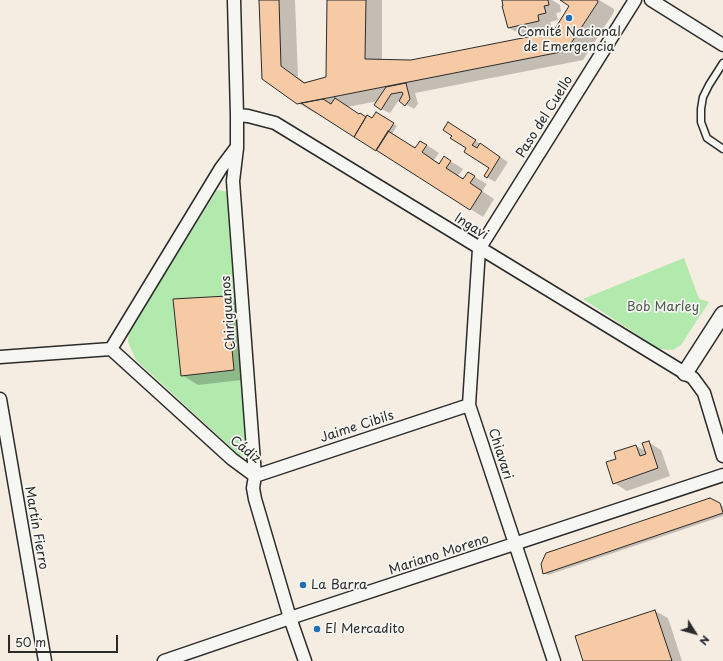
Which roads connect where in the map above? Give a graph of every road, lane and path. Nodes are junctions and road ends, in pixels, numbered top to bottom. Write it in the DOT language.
graph roads {
  1 [pos="234,0"];
  2 [pos="635,0"];
  3 [pos="651,0"];
  4 [pos="723,45"];
  5 [pos="723,64"];
  6 [pos="237,115"];
  7 [pos="237,148"];
  8 [pos="723,149"];
  9 [pos="479,249"];
  10 [pos="723,314"];
  11 [pos="111,349"];
  12 [pos="0,358"];
  13 [pos="685,374"];
  14 [pos="0,399"];
  15 [pos="468,405"];
  16 [pos="723,456"];
  17 [pos="723,475"];
  18 [pos="255,476"];
  19 [pos="515,545"];
  20 [pos="290,618"];
  21 [pos="45,661"];
  22 [pos="164,661"];
  23 [pos="305,661"];
  24 [pos="554,661"];
  1 -- 6 [label="street, Chiriguanos"];
  2 -- 9 [label="street, Paso del Cuello"];
  3 -- 4 [label="street"];
  5 -- 8 [label="lane"];
  6 -- 7 [label="street, Chiriguanos"];
  6 -- 9 [label="street, Ingavi"];
  7 -- 11 [label="street"];
  7 -- 18 [label="street, Chiriguanos"];
  9 -- 13 [label="street, Ingavi"];
  9 -- 15 [label="street, Chiavari"];
  10 -- 13 [label="street"];
  11 -- 12 [label="street"];
  11 -- 18 [label="street, Cádiz"];
  13 -- 16 [label="street, Ingavi"];
  14 -- 21 [label="street, Martín Fierro"];
  15 -- 18 [label="street, Jaime Cibils"];
  15 -- 19 [label="street, Chiavari"];
  17 -- 19 [label="street, Mariano Moreno"];
  18 -- 20 [label="street, Cádiz"];
  19 -- 20 [label="street, Mariano Moreno"];
  19 -- 24 [label="street, Chiavari"];
  20 -- 22 [label="street, Mariano Moreno"];
  20 -- 23 [label="street, Cádiz"];
}
